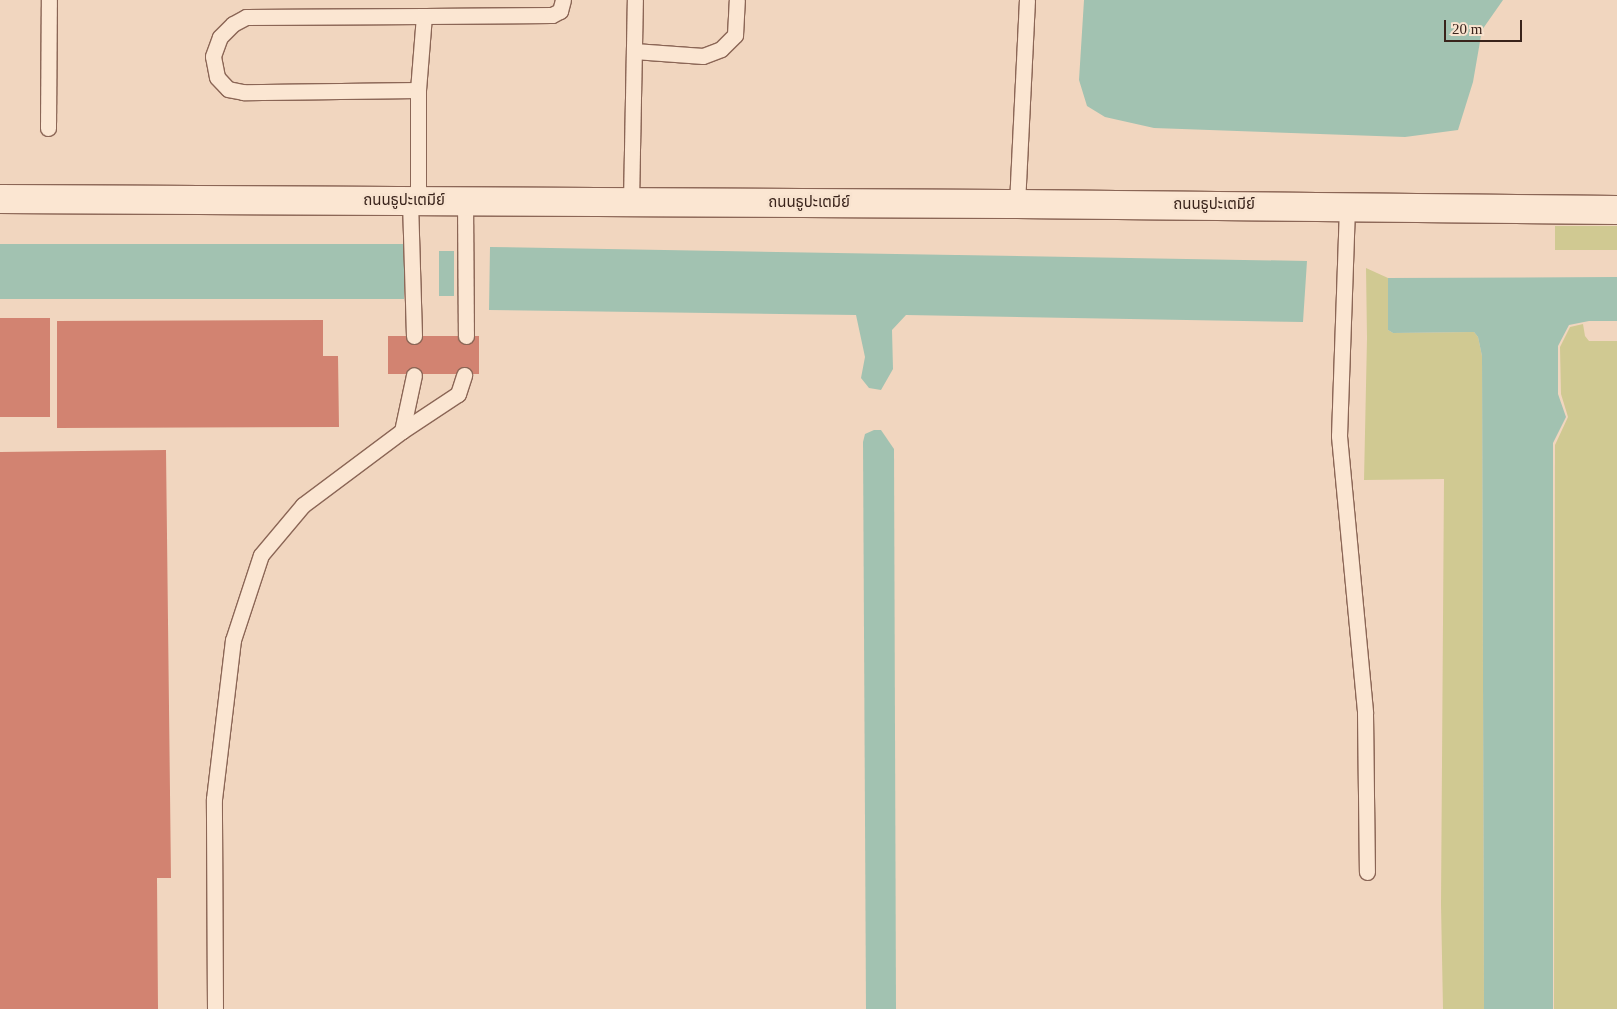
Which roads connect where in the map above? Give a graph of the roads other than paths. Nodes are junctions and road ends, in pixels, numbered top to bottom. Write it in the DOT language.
graph roads {
  1 [pos="49,0"];
  2 [pos="563,0"];
  3 [pos="635,0"];
  4 [pos="737,0"];
  5 [pos="1027,0"];
  6 [pos="424,16"];
  7 [pos="634,51"];
  8 [pos="418,90"];
  9 [pos="48,128"];
  10 [pos="632,192"];
  11 [pos="415,193"];
  12 [pos="0,199"];
  13 [pos="465,201"];
  14 [pos="1017,204"];
  15 [pos="1347,207"];
  16 [pos="1617,210"];
  17 [pos="414,336"];
  18 [pos="466,336"];
  19 [pos="414,375"];
  20 [pos="464,375"];
  21 [pos="402,431"];
  22 [pos="1366,872"];
  23 [pos="215,1009"];
  1 -- 9 [label="lane"];
  2 -- 6 [label="lane"];
  3 -- 7 [label="lane"];
  4 -- 7 [label="lane"];
  5 -- 14 [label="lane"];
  6 -- 8 [label="lane"];
  6 -- 8 [label="lane"];
  7 -- 10 [label="lane"];
  8 -- 11 [label="lane"];
  10 -- 13 [label="street, ถนนธูปะเตมีย์"];
  10 -- 14 [label="street, ถนนธูปะเตมีย์"];
  11 -- 12 [label="street, ถนนธูปะเตมีย์"];
  11 -- 13 [label="street, ถนนธูปะเตมีย์"];
  11 -- 17 [label="lane"];
  13 -- 18 [label="lane"];
  14 -- 15 [label="street, ถนนธูปะเตมีย์"];
  15 -- 16 [label="street, ถนนธูปะเตมีย์"];
  15 -- 22 [label="lane"];
  19 -- 21 [label="lane"];
  20 -- 21 [label="lane"];
  21 -- 23 [label="lane"];
}
